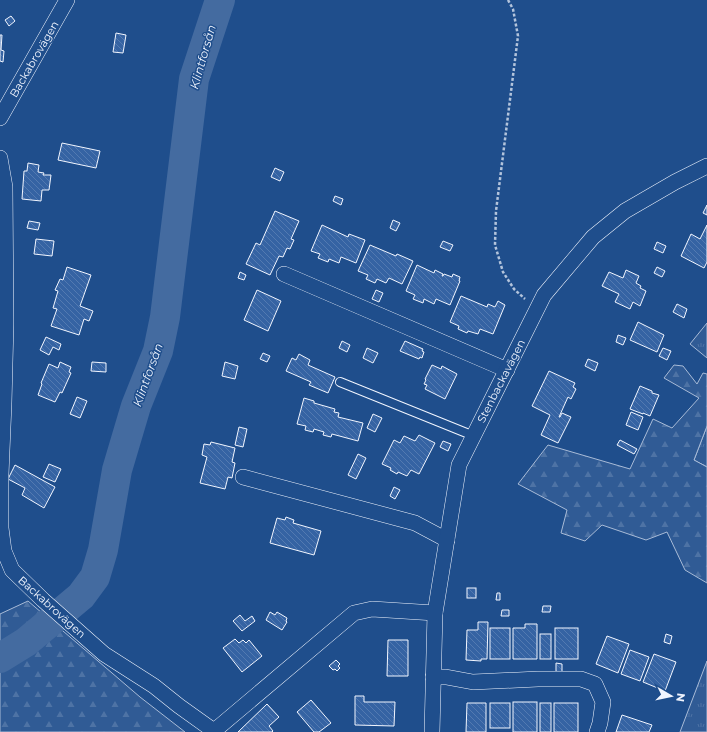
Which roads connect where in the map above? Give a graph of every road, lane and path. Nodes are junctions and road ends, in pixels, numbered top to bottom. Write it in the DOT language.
graph roads {
  1 [pos="67,0"];
  2 [pos="508,0"];
  3 [pos="0,118"];
  4 [pos="0,158"];
  5 [pos="707,166"];
  6 [pos="284,274"];
  7 [pos="537,311"];
  8 [pos="507,370"];
  9 [pos="340,382"];
  10 [pos="474,436"];
  11 [pos="243,477"];
  12 [pos="447,540"];
  13 [pos="435,613"];
  14 [pos="433,677"];
  15 [pos="432,732"];
  16 [pos="597,732"];
  1 -- 3 [label="street, Backabrovägen"];
  2 -- 7 [label="path"];
  4 -- 13 [label="street, Backabrovägen"];
  5 -- 7 [label="street, Stenbackavägen"];
  6 -- 8 [label="street"];
  7 -- 8 [label="street, Stenbackavägen"];
  8 -- 10 [label="street, Stenbackavägen"];
  9 -- 10 [label="lane"];
  10 -- 12 [label="street, Stenbackavägen"];
  11 -- 12 [label="street"];
  12 -- 13 [label="street, Stenbackavägen"];
  13 -- 14 [label="street, Stenbackavägen"];
  14 -- 15 [label="street, Stenbackavägen"];
  14 -- 16 [label="street"];
}
